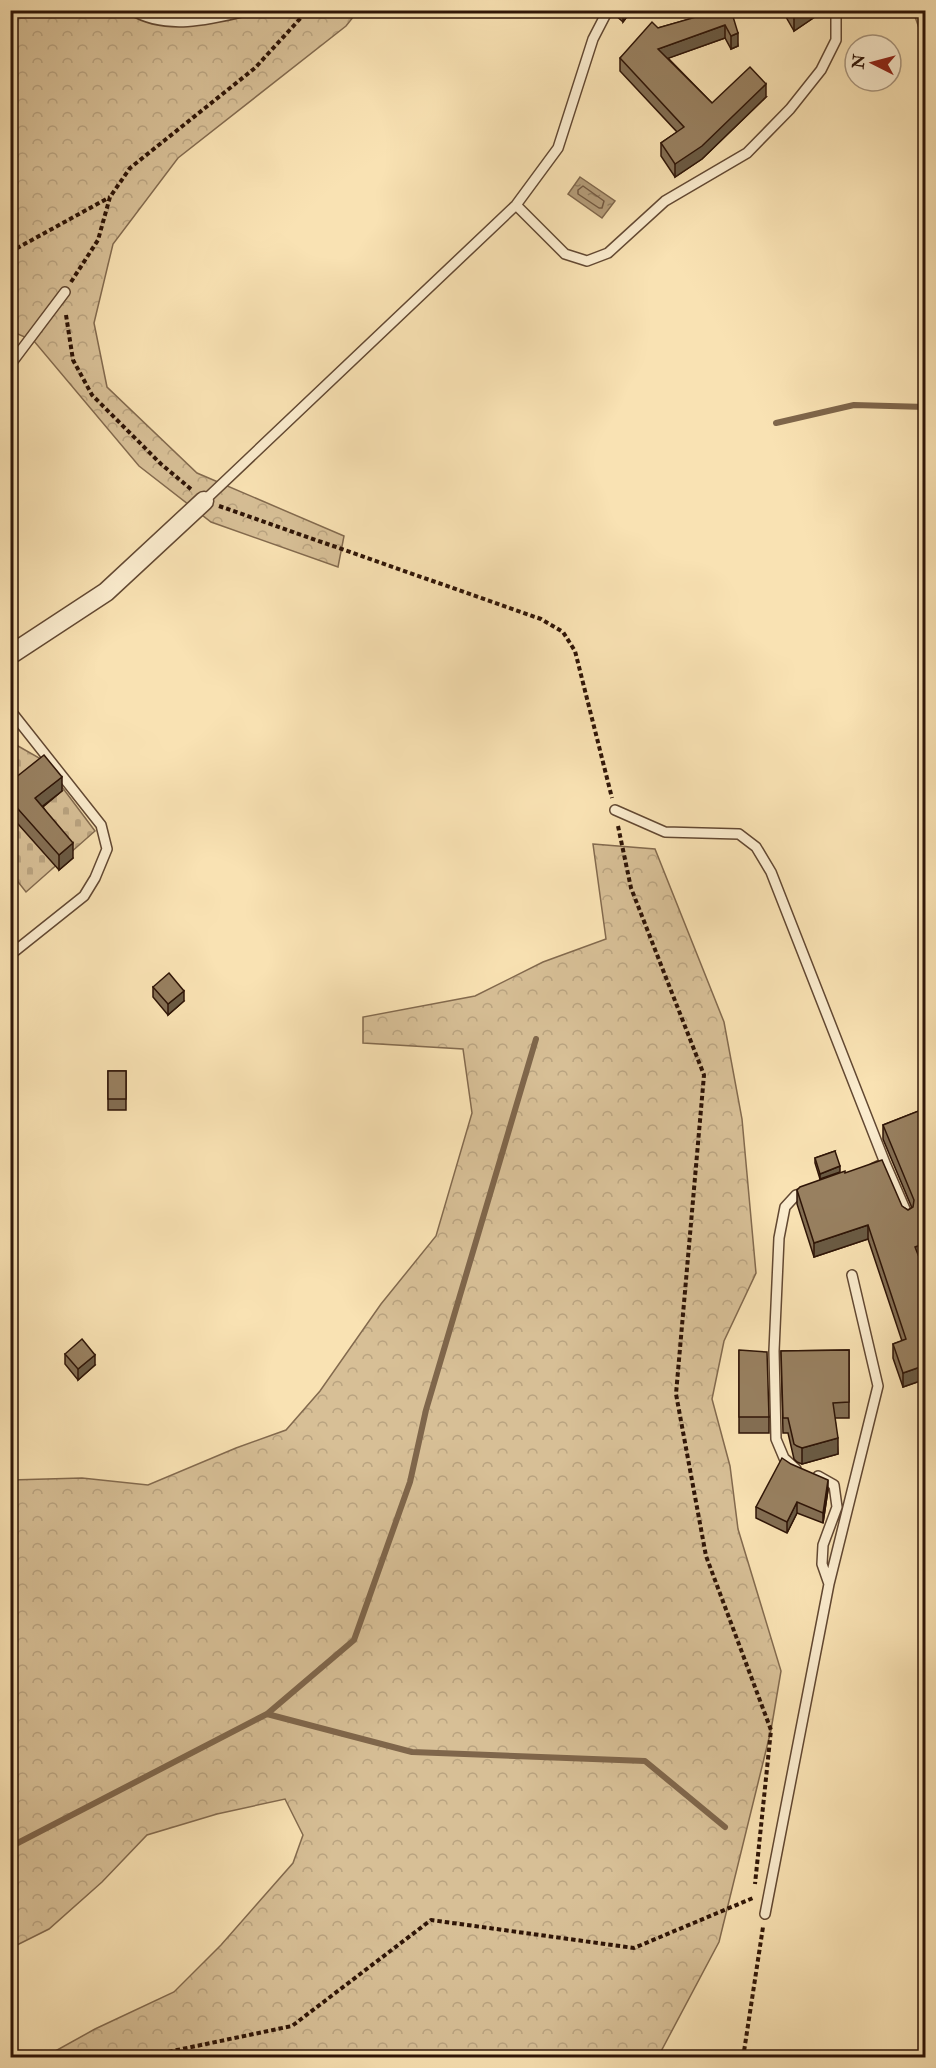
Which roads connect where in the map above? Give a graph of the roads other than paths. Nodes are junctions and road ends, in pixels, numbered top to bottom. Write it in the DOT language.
graph roads {
  1 [pos="132,10"];
  2 [pos="250,10"];
  3 [pos="608,10"];
  4 [pos="836,10"];
  5 [pos="516,205"];
  6 [pos="66,292"];
  7 [pos="10,365"];
  8 [pos="204,501"];
  9 [pos="10,655"];
  10 [pos="10,710"];
  11 [pos="615,810"];
  12 [pos="10,956"];
  13 [pos="885,1163"];
  14 [pos="863,1172"];
  15 [pos="820,1188"];
  16 [pos="908,1217"];
  17 [pos="852,1275"];
  18 [pos="828,1584"];
  19 [pos="765,1914"];
  1 -- 2 [label="lane"];
  3 -- 5 [label="lane"];
  4 -- 5 [label="lane"];
  5 -- 8 [label="lane"];
  6 -- 7 [label="lane"];
  8 -- 9 [label="street"];
  10 -- 12 [label="lane"];
  11 -- 13 [label="lane"];
  13 -- 14 [label="lane"];
  13 -- 16 [label="lane"];
  15 -- 18 [label="lane"];
  17 -- 18 [label="lane"];
  18 -- 19 [label="lane"];
}
